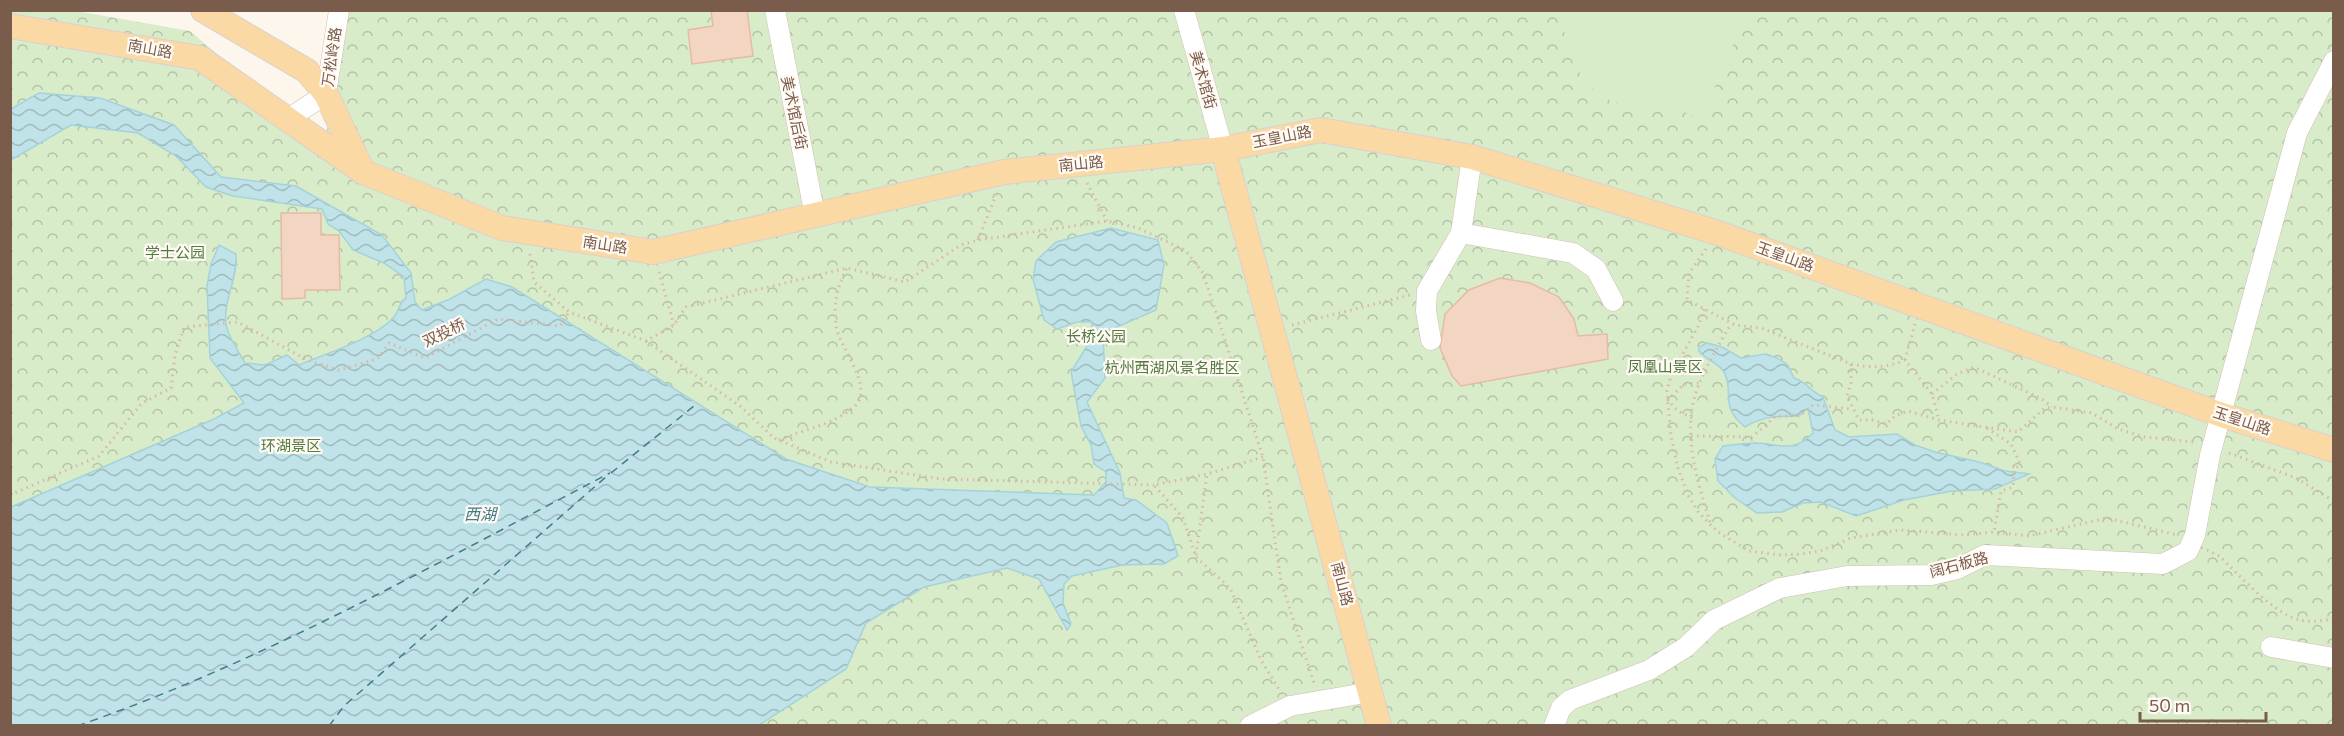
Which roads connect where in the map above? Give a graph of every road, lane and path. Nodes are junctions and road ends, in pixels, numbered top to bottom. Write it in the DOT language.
graph roads {
  1 [pos="203,10"];
  2 [pos="339,10"];
  3 [pos="775,10"];
  4 [pos="1184,10"];
  5 [pos="15,30"];
  6 [pos="2334,61"];
  7 [pos="326,94"];
  8 [pos="288,119"];
  9 [pos="1223,149"];
  10 [pos="1472,157"];
  11 [pos="1077,165"];
  12 [pos="363,172"];
  13 [pos="1004,172"];
  14 [pos="816,216"];
  15 [pos="1107,221"];
  16 [pos="528,232"];
  17 [pos="1461,233"];
  18 [pos="1718,233"];
  19 [pos="978,240"];
  20 [pos="653,252"];
  21 [pos="847,268"];
  22 [pos="1427,291"];
  23 [pos="1613,302"];
  24 [pos="1921,305"];
  25 [pos="1704,309"];
  26 [pos="569,312"];
  27 [pos="1731,323"];
  28 [pos="674,325"];
  29 [pos="1272,330"];
  30 [pos="1431,340"];
  31 [pos="646,341"];
  32 [pos="1905,360"];
  33 [pos="1851,364"];
  34 [pos="1700,383"];
  35 [pos="1932,394"];
  36 [pos="1668,400"];
  37 [pos="2052,407"];
  38 [pos="1852,409"];
  39 [pos="2222,416"];
  40 [pos="1692,418"];
  41 [pos="1939,420"];
  42 [pos="1985,427"];
  43 [pos="1691,436"];
  44 [pos="779,440"];
  45 [pos="2213,448"];
  46 [pos="2334,450"];
  47 [pos="1263,457"];
  48 [pos="1207,474"];
  49 [pos="1154,484"];
  50 [pos="10,495"];
  51 [pos="2334,501"];
  52 [pos="1710,524"];
  53 [pos="1994,532"];
  54 [pos="2192,541"];
  55 [pos="1196,557"];
  56 [pos="2334,619"];
  57 [pos="2271,647"];
  58 [pos="2334,658"];
  59 [pos="1371,692"];
  60 [pos="1319,701"];
  61 [pos="1290,706"];
  62 [pos="1250,726"];
  63 [pos="1379,726"];
  64 [pos="1554,726"];
  1 -- 7 [label="main road"];
  2 -- 7 [label="street, 万松岭路"];
  3 -- 14 [label="street, 美术馆后街"];
  4 -- 9 [label="street, 美术馆街"];
  5 -- 8 [label="main road, 南山路"];
  6 -- 39 [label="street"];
  7 -- 8 [label="street, 万松岭路"];
  7 -- 12 [label="main road"];
  8 -- 12 [label="main road, 南山路"];
  9 -- 10 [label="main road, 玉皇山路"];
  9 -- 11 [label="main road, 南山路"];
  9 -- 29 [label="main road, 南山路"];
  10 -- 17 [label="street"];
  10 -- 18 [label="main road, 玉皇山路"];
  11 -- 13 [label="main road, 南山路"];
  11 -- 15 [label="path"];
  12 -- 16 [label="main road, 南山路"];
  13 -- 14 [label="main road, 南山路"];
  13 -- 19 [label="path"];
  14 -- 20 [label="main road, 南山路"];
  15 -- 19 [label="path"];
  15 -- 47 [label="path"];
  16 -- 20 [label="main road, 南山路"];
  16 -- 26 [label="path"];
  17 -- 22 [label="street"];
  17 -- 23 [label="street"];
  18 -- 24 [label="main road, 玉皇山路"];
  18 -- 25 [label="path"];
  19 -- 21 [label="path"];
  20 -- 28 [label="path"];
  21 -- 28 [label="path"];
  21 -- 44 [label="path"];
  22 -- 29 [label="path"];
  22 -- 30 [label="street"];
  24 -- 32 [label="path"];
  24 -- 39 [label="main road, 玉皇山路"];
  25 -- 27 [label="path"];
  25 -- 36 [label="path"];
  26 -- 31 [label="path"];
  26 -- 50 [label="path, 双投桥"];
  27 -- 33 [label="path"];
  27 -- 34 [label="path"];
  28 -- 31 [label="path"];
  29 -- 59 [label="main road, 南山路"];
  31 -- 44 [label="path"];
  32 -- 33 [label="path"];
  32 -- 35 [label="path"];
  33 -- 38 [label="path"];
  34 -- 36 [label="path"];
  34 -- 40 [label="path"];
  35 -- 37 [label="path"];
  35 -- 41 [label="path"];
  36 -- 40 [label="path"];
  36 -- 52 [label="path"];
  37 -- 42 [label="path"];
  37 -- 45 [label="path"];
  38 -- 41 [label="path"];
  38 -- 43 [label="path"];
  39 -- 45 [label="street"];
  39 -- 46 [label="main road, 玉皇山路"];
  40 -- 43 [label="path"];
  41 -- 42 [label="path"];
  42 -- 53 [label="path"];
  43 -- 52 [label="path"];
  44 -- 49 [label="path"];
  45 -- 51 [label="path"];
  45 -- 54 [label="street"];
  47 -- 48 [label="path"];
  47 -- 60 [label="path"];
  48 -- 49 [label="path"];
  48 -- 55 [label="path"];
  49 -- 55 [label="path"];
  52 -- 53 [label="path"];
  53 -- 54 [label="path"];
  54 -- 56 [label="path"];
  54 -- 64 [label="street, 阔石板路"];
  55 -- 61 [label="path"];
  57 -- 58 [label="street"];
  59 -- 60 [label="street"];
  59 -- 63 [label="main road, 南山路"];
  60 -- 61 [label="street"];
  61 -- 62 [label="street"];
}
